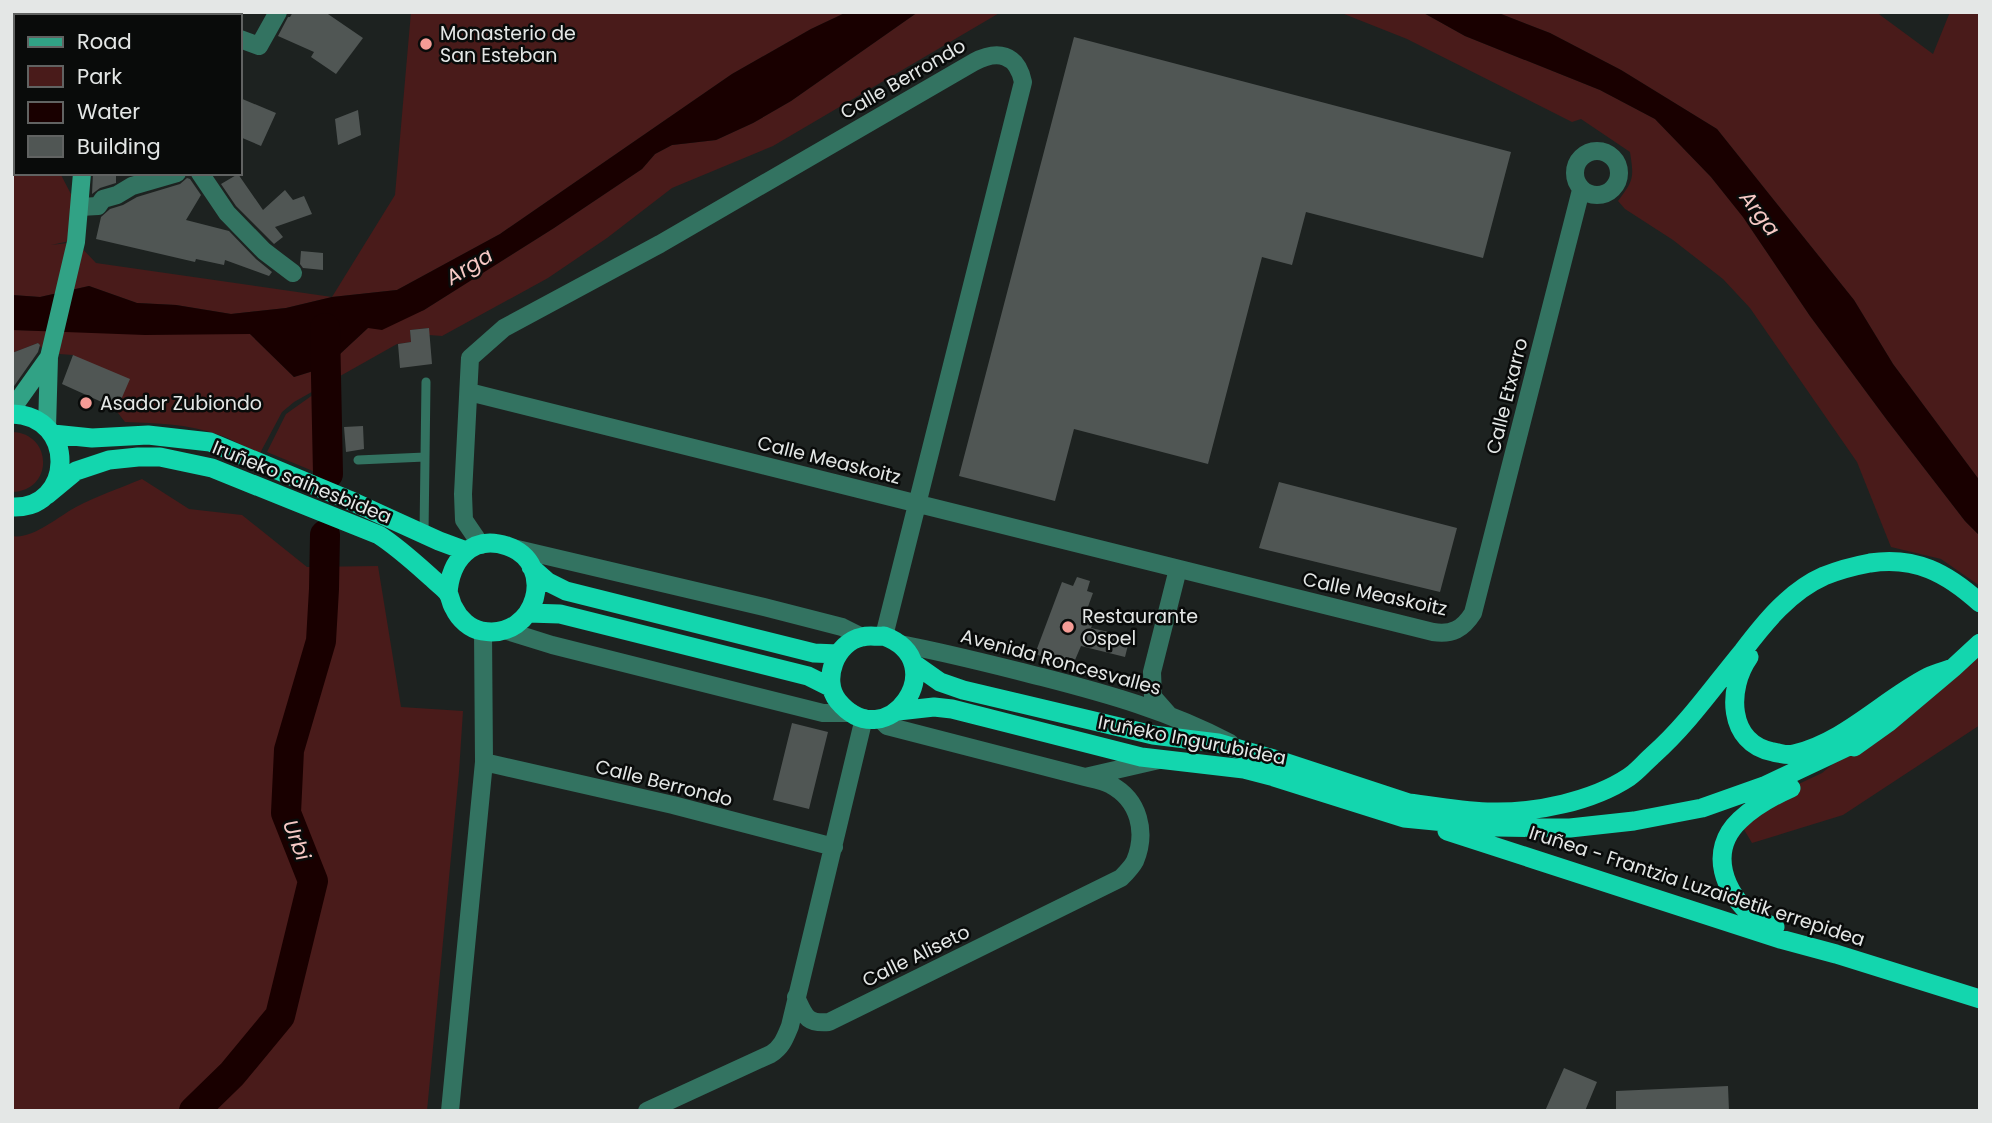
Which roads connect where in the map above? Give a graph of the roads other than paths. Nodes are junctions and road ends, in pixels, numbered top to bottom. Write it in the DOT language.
graph roads {
  1 [pos="278,12"];
  2 [pos="242,40"];
  3 [pos="82,175"];
  4 [pos="170,175"];
  5 [pos="201,175"];
  6 [pos="1581,190"];
  7 [pos="80,207"];
  8 [pos="293,273"];
  9 [pos="50,352"];
  10 [pos="426,382"];
  11 [pos="469,392"];
  12 [pos="12,412"];
  13 [pos="50,431"];
  14 [pos="425,457"];
  15 [pos="358,460"];
  16 [pos="47,495"];
  17 [pos="916,503"];
  18 [pos="12,508"];
  19 [pos="424,534"];
  20 [pos="473,548"];
  21 [pos="512,548"];
  22 [pos="531,567"];
  23 [pos="1178,569"];
  24 [pos="1964,589"];
  25 [pos="449,594"];
  26 [pos="1980,603"];
  27 [pos="528,613"];
  28 [pos="1473,613"];
  29 [pos="504,630"];
  30 [pos="482,631"];
  31 [pos="862,637"];
  32 [pos="892,640"];
  33 [pos="1977,646"];
  34 [pos="838,654"];
  35 [pos="913,663"];
  36 [pos="1953,668"];
  37 [pos="831,687"];
  38 [pos="1168,714"];
  39 [pos="873,715"];
  40 [pos="1864,739"];
  41 [pos="1245,751"];
  42 [pos="1161,760"];
  43 [pos="484,762"];
  44 [pos="1085,777"];
  45 [pos="1406,810"];
  46 [pos="834,847"];
  47 [pos="1836,954"];
  48 [pos="796,997"];
  49 [pos="1978,1000"];
  50 [pos="450,1111"];
  51 [pos="647,1111"];
  1 -- 2 [label="street"];
  3 -- 7 [label="main road"];
  4 -- 7 [label="street"];
  5 -- 8 [label="street"];
  6 -- 28 [label="street, Calle Etxarro"];
  7 -- 9 [label="main road"];
  9 -- 12 [label="main road"];
  9 -- 13 [label="main road"];
  10 -- 14 [label="lane"];
  11 -- 17 [label="street, Calle Measkoitz"];
  11 -- 17 [label="street, Calle Berrondo"];
  11 -- 20 [label="street, Calle Berrondo"];
  12 -- 13 [label="highway, Iruñeko saihesbidea"];
  13 -- 16 [label="highway"];
  13 -- 19 [label="highway, Iruñeko saihesbidea"];
  14 -- 15 [label="lane"];
  14 -- 19 [label="lane"];
  16 -- 18 [label="highway, Iruñeko saihesbidea"];
  16 -- 25 [label="highway, Iruñeko saihesbidea"];
  17 -- 23 [label="street, Calle Measkoitz"];
  17 -- 32 [label="street, Calle Berrondo"];
  19 -- 20 [label="highway, Iruñeko saihesbidea"];
  20 -- 21 [label="highway"];
  20 -- 25 [label="highway"];
  21 -- 22 [label="highway"];
  21 -- 31 [label="street"];
  22 -- 27 [label="highway"];
  22 -- 34 [label="highway"];
  23 -- 28 [label="street, Calle Measkoitz"];
  23 -- 38 [label="street"];
  24 -- 26 [label="highway"];
  24 -- 36 [label="highway"];
  24 -- 45 [label="highway"];
  25 -- 30 [label="highway"];
  27 -- 29 [label="highway"];
  27 -- 37 [label="highway"];
  29 -- 30 [label="highway"];
  29 -- 39 [label="street"];
  30 -- 43 [label="street"];
  31 -- 32 [label="highway"];
  31 -- 34 [label="highway"];
  32 -- 35 [label="highway"];
  32 -- 38 [label="street, Avenida Roncesvalles"];
  33 -- 36 [label="highway"];
  34 -- 37 [label="highway"];
  35 -- 39 [label="highway"];
  35 -- 41 [label="highway"];
  36 -- 40 [label="highway"];
  37 -- 39 [label="highway"];
  38 -- 41 [label="street, Avenida Roncesvalles"];
  39 -- 42 [label="highway, Iruñeko Ingurubidea"];
  39 -- 44 [label="street"];
  39 -- 46 [label="street"];
  40 -- 45 [label="highway, Iruñeko Ingurubidea"];
  40 -- 47 [label="highway"];
  41 -- 45 [label="highway, Iruñeko Ingurubidea"];
  42 -- 44 [label="street"];
  42 -- 45 [label="highway, Iruñeko Ingurubidea"];
  43 -- 46 [label="street, Calle Berrondo"];
  43 -- 50 [label="street"];
  44 -- 48 [label="street, Calle Aliseto"];
  45 -- 47 [label="highway, Iruñea - Frantzia Luzaidetik errepidea"];
  46 -- 48 [label="street"];
  47 -- 49 [label="highway, Iruñea - Frantzia Luzaidetik errepidea"];
  48 -- 51 [label="street"];
}
